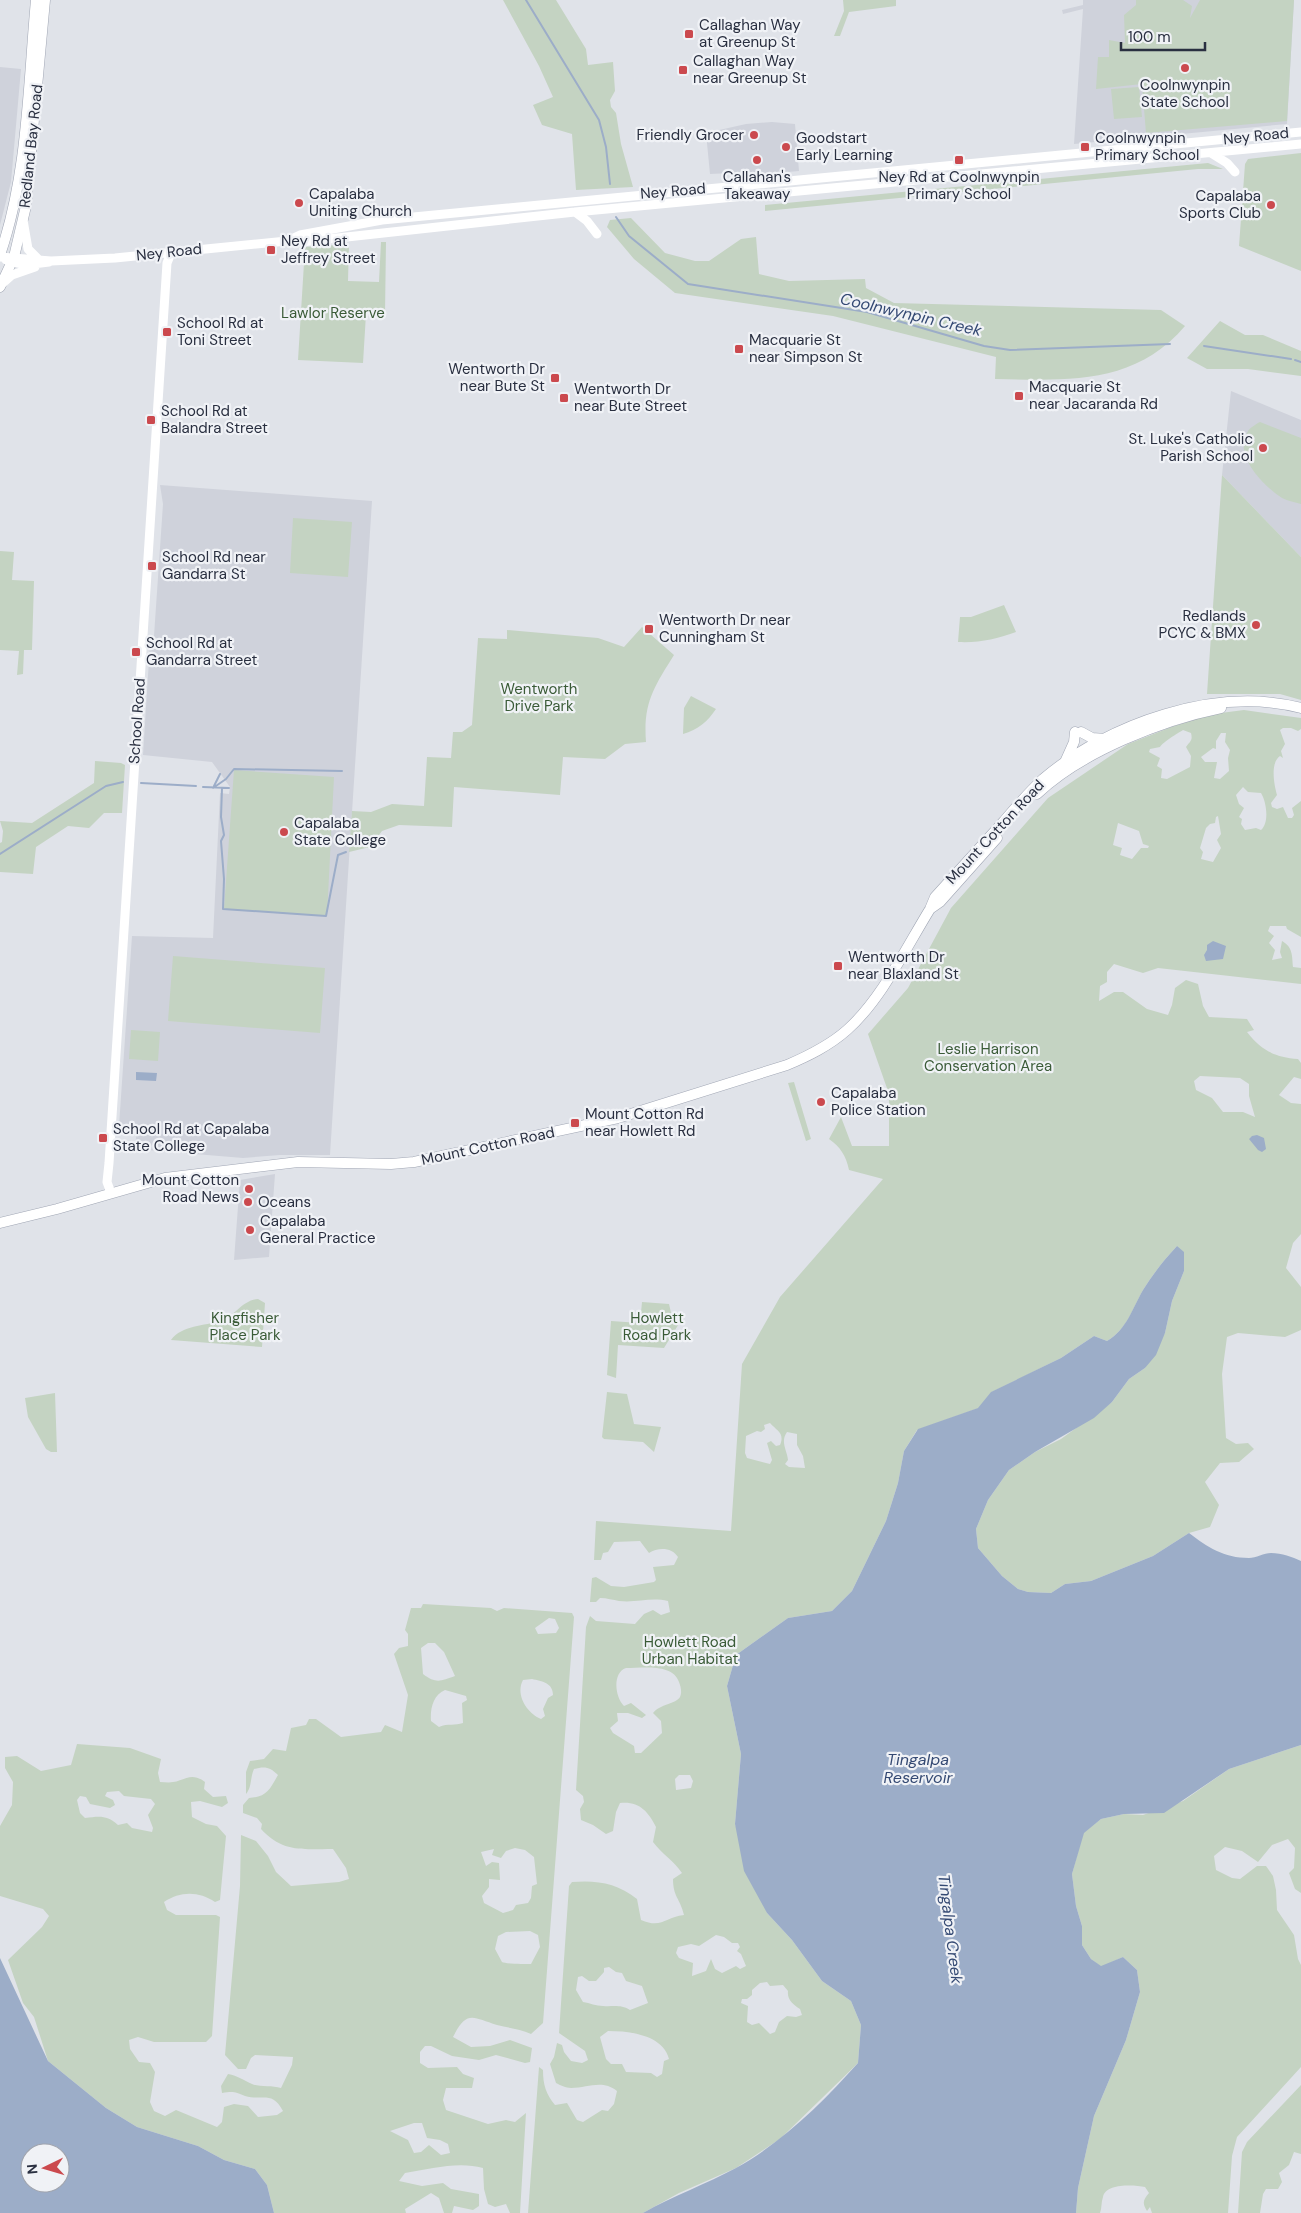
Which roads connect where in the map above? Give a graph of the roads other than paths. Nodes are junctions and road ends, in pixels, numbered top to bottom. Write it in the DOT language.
graph roads {
  1 [pos="36,0"];
  2 [pos="45,0"];
  3 [pos="1301,132"];
  4 [pos="1301,144"];
  5 [pos="1210,152"];
  6 [pos="1235,172"];
  7 [pos="575,212"];
  8 [pos="23,220"];
  9 [pos="597,234"];
  10 [pos="287,241"];
  11 [pos="172,251"];
  12 [pos="0,256"];
  13 [pos="13,260"];
  14 [pos="39,262"];
  15 [pos="2,285"];
  16 [pos="1234,703"];
  17 [pos="1301,708"];
  18 [pos="1106,739"];
  19 [pos="1064,763"];
  20 [pos="930,909"];
  21 [pos="111,1193"];
  22 [pos="0,1223"];
  1 -- 12 [label="main road, Redland Bay Road"];
  2 -- 8 [label="main road, Redland Bay Road"];
  3 -- 10 [label="main road, Ney Road"];
  4 -- 5 [label="main road, Ney Road"];
  5 -- 6 [label="main road"];
  5 -- 7 [label="main road, Ney Road"];
  7 -- 9 [label="main road"];
  7 -- 10 [label="main road, Ney Road"];
  8 -- 13 [label="main road, Redland Bay Road"];
  8 -- 14 [label="main road"];
  10 -- 11 [label="main road, Ney Road"];
  11 -- 14 [label="main road, Ney Road"];
  11 -- 21 [label="main road, School Road"];
  12 -- 13 [label="main road, Ney Road"];
  13 -- 14 [label="main road, Ney Road"];
  13 -- 15 [label="main road, Redland Bay Road"];
  14 -- 15 [label="main road"];
  16 -- 17 [label="main road, Mount Cotton Road"];
  16 -- 18 [label="main road, Mount Cotton Road"];
  16 -- 20 [label="main road, Mount Cotton Road"];
  18 -- 19 [label="main road, Mount Cotton Road"];
  18 -- 19 [label="main road"];
  19 -- 20 [label="main road, Mount Cotton Road"];
  20 -- 21 [label="main road, Mount Cotton Road"];
  21 -- 22 [label="main road, Mount Cotton Road"];
}
